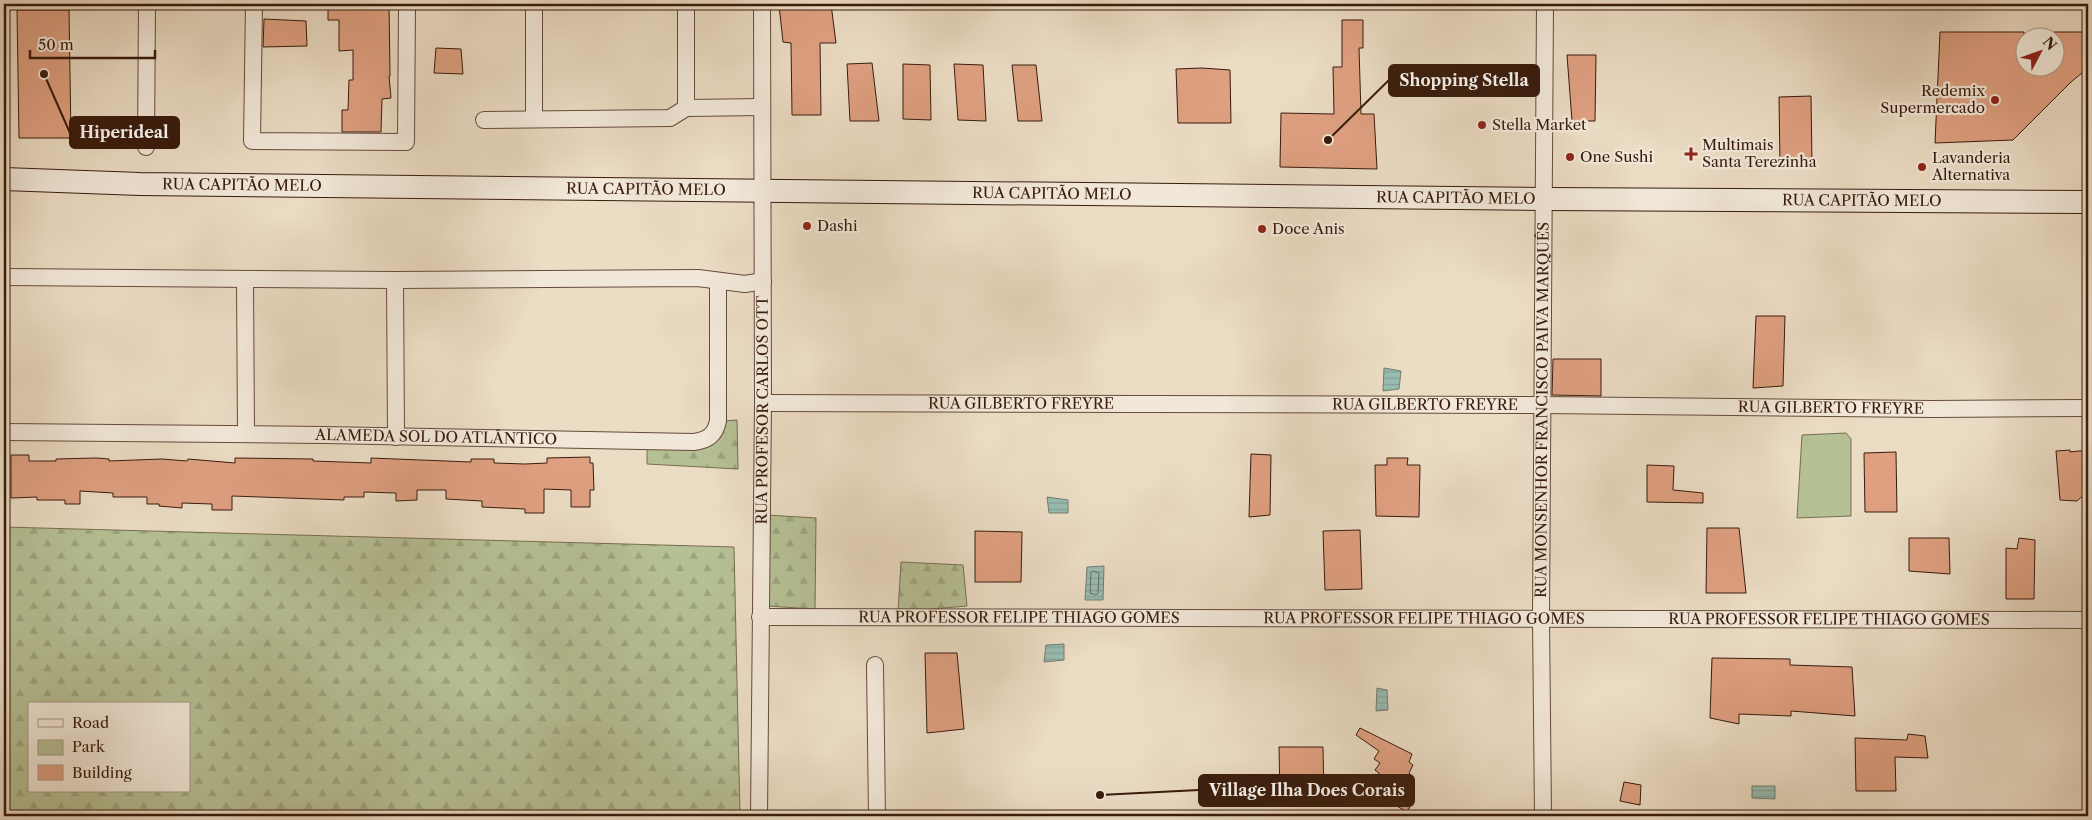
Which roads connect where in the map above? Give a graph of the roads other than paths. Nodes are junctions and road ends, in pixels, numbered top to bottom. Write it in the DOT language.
graph roads {
  1 [pos="147,4"];
  2 [pos="254,4"];
  3 [pos="407,4"];
  4 [pos="534,4"];
  5 [pos="686,4"];
  6 [pos="762,4"];
  7 [pos="1545,4"];
  8 [pos="762,107"];
  9 [pos="686,108"];
  10 [pos="534,119"];
  11 [pos="484,120"];
  12 [pos="146,147"];
  13 [pos="8,180"];
  14 [pos="762,190"];
  15 [pos="1544,199"];
  16 [pos="2088,202"];
  17 [pos="4,277"];
  18 [pos="245,279"];
  19 [pos="395,280"];
  20 [pos="718,282"];
  21 [pos="763,282"];
  22 [pos="763,403"];
  23 [pos="1542,405"];
  24 [pos="2088,408"];
  25 [pos="4,432"];
  26 [pos="246,434"];
  27 [pos="396,437"];
  28 [pos="760,617"];
  29 [pos="1541,618"];
  30 [pos="2088,620"];
  31 [pos="875,665"];
  32 [pos="759,816"];
  33 [pos="877,816"];
  34 [pos="1543,816"];
  1 -- 12 [label="street"];
  2 -- 3 [label="street"];
  4 -- 10 [label="street"];
  5 -- 9 [label="street"];
  6 -- 8 [label="street, RUA PROFESOR CARLOS OTT"];
  7 -- 15 [label="street, RUA MONSENHOR FRANCISCO PAIVA MARQUÊS"];
  8 -- 9 [label="street"];
  8 -- 14 [label="street, RUA PROFESOR CARLOS OTT"];
  9 -- 10 [label="street"];
  10 -- 11 [label="street"];
  13 -- 14 [label="main road, RUA CAPITÃO MELO"];
  14 -- 15 [label="main road, RUA CAPITÃO MELO"];
  14 -- 21 [label="street, RUA PROFESOR CARLOS OTT"];
  15 -- 16 [label="main road, RUA CAPITÃO MELO"];
  15 -- 23 [label="street, RUA MONSENHOR FRANCISCO PAIVA MARQUÊS"];
  17 -- 18 [label="street"];
  18 -- 19 [label="street"];
  18 -- 26 [label="street"];
  19 -- 20 [label="street"];
  19 -- 27 [label="street"];
  20 -- 21 [label="street"];
  20 -- 27 [label="street, ALAMEDA SOL DO ATLÂNTICO"];
  21 -- 22 [label="street, RUA PROFESOR CARLOS OTT"];
  22 -- 23 [label="street, RUA GILBERTO FREYRE"];
  22 -- 28 [label="street, RUA PROFESOR CARLOS OTT"];
  23 -- 24 [label="street, RUA GILBERTO FREYRE"];
  23 -- 29 [label="street, RUA MONSENHOR FRANCISCO PAIVA MARQUÊS"];
  25 -- 26 [label="street, ALAMEDA SOL DO ATLÂNTICO"];
  26 -- 27 [label="street, ALAMEDA SOL DO ATLÂNTICO"];
  28 -- 29 [label="street, RUA PROFESSOR FELIPE THIAGO GOMES"];
  28 -- 32 [label="street, RUA PROFESOR CARLOS OTT"];
  29 -- 30 [label="street, RUA PROFESSOR FELIPE THIAGO GOMES"];
  29 -- 34 [label="street, RUA MONSENHOR FRANCISCO PAIVA MARQUÊS"];
  31 -- 33 [label="street"];
}
